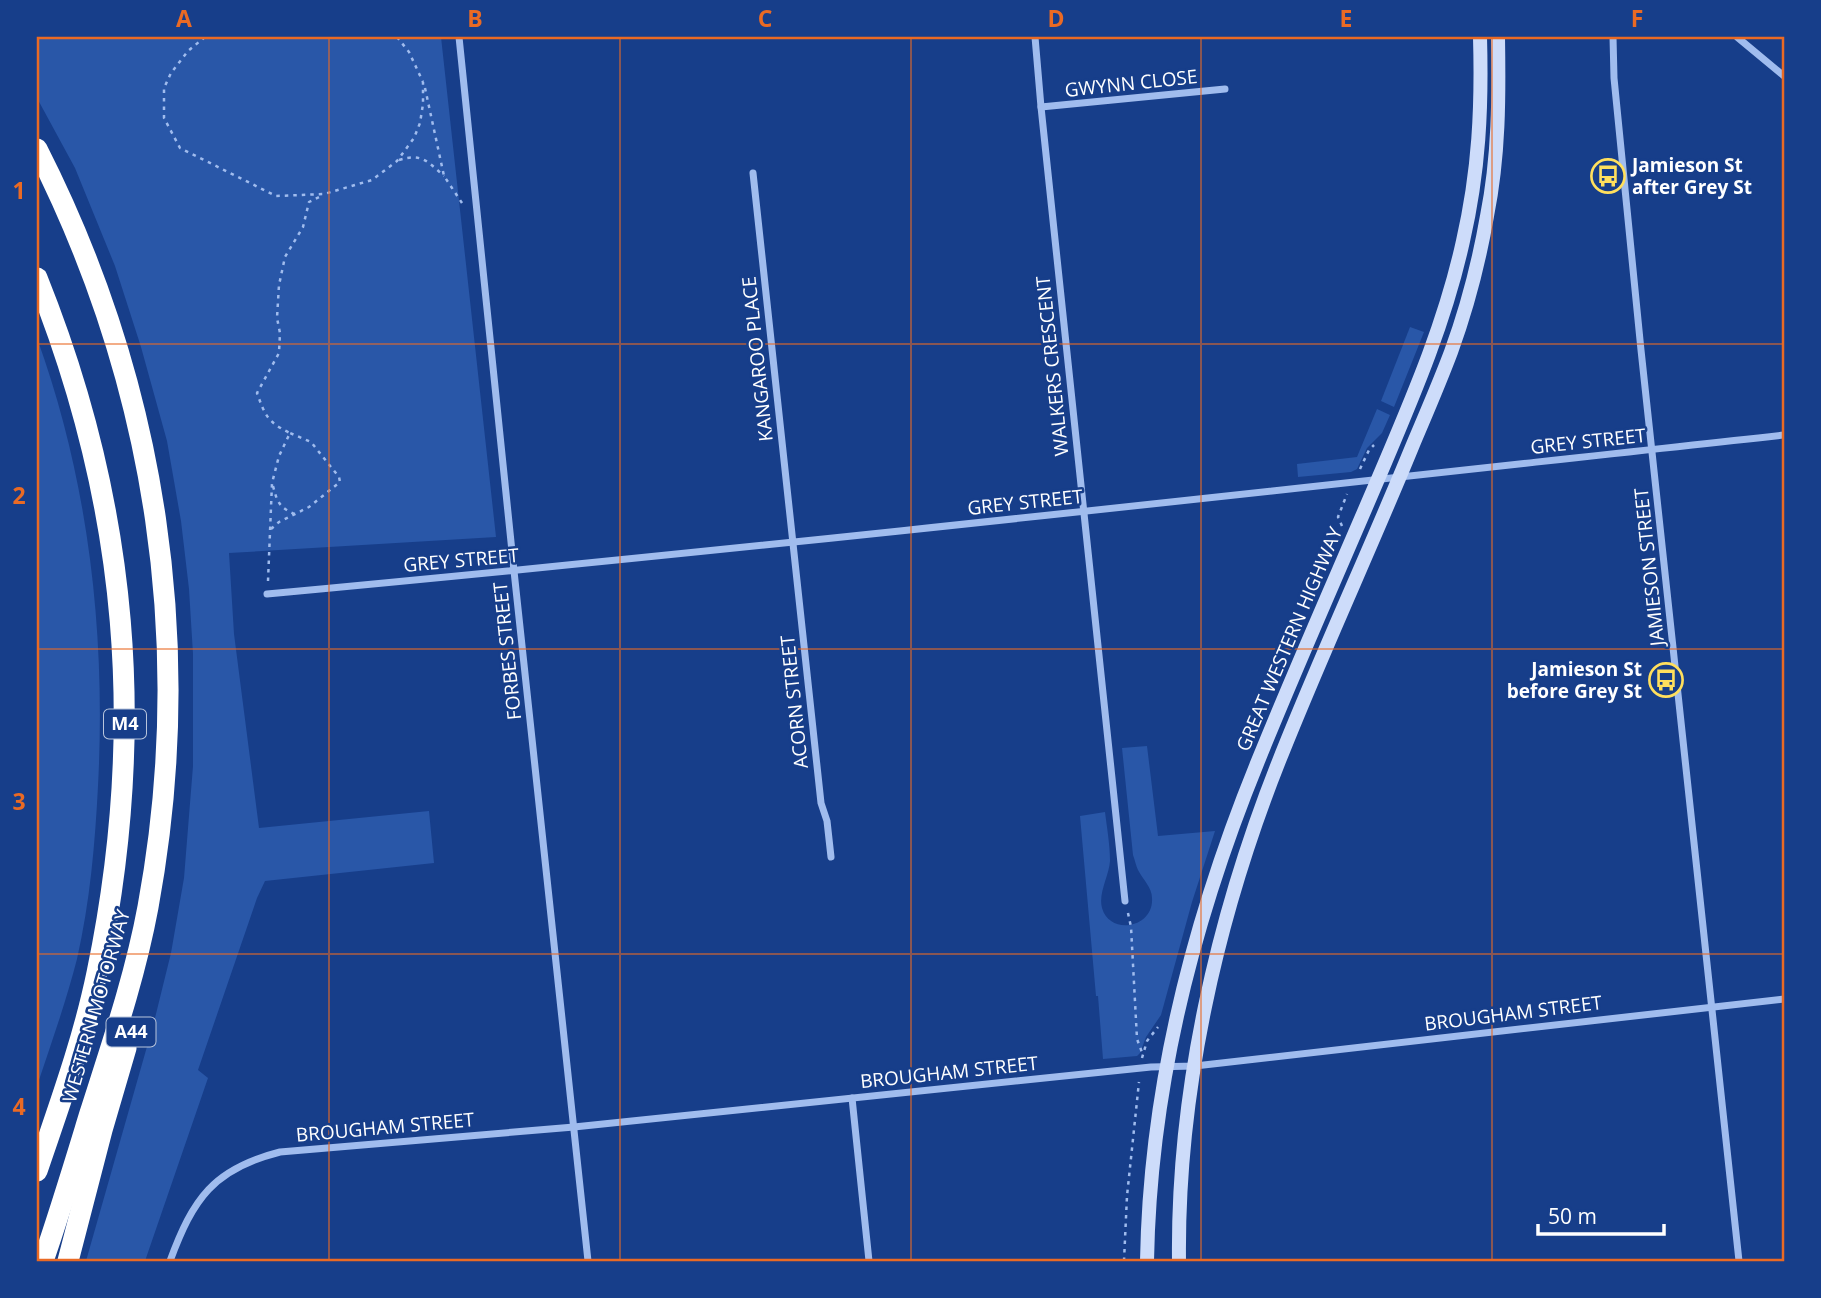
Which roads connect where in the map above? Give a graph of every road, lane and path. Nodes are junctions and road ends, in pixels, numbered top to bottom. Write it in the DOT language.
graph roads {
  1 [pos="205,37"];
  2 [pos="397,37"];
  3 [pos="459,37"];
  4 [pos="1035,37"];
  5 [pos="1480,37"];
  6 [pos="1498,37"];
  7 [pos="1613,37"];
  8 [pos="1737,37"];
  9 [pos="1784,76"];
  10 [pos="423,82"];
  11 [pos="1225,89"];
  12 [pos="1041,107"];
  13 [pos="37,149"];
  14 [pos="397,161"];
  15 [pos="753,173"];
  16 [pos="444,176"];
  17 [pos="324,194"];
  18 [pos="477,218"];
  19 [pos="37,278"];
  20 [pos="290,433"];
  21 [pos="1784,435"];
  22 [pos="1375,444"];
  23 [pos="1653,449"];
  24 [pos="1358,472"];
  25 [pos="1400,477"];
  26 [pos="1377,481"];
  27 [pos="272,483"];
  28 [pos="1084,512"];
  29 [pos="295,514"];
  30 [pos="270,530"];
  31 [pos="792,542"];
  32 [pos="514,572"];
  33 [pos="267,594"];
  34 [pos="163,800"];
  35 [pos="831,856"];
  36 [pos="1125,901"];
  37 [pos="1784,999"];
  38 [pos="1712,1006"];
  39 [pos="1143,1055"];
  40 [pos="1195,1066"];
  41 [pos="1167,1067"];
  42 [pos="1139,1083"];
  43 [pos="852,1098"];
  44 [pos="574,1127"];
  45 [pos="37,1171"];
  46 [pos="43,1261"];
  47 [pos="68,1261"];
  48 [pos="170,1261"];
  49 [pos="588,1261"];
  50 [pos="869,1261"];
  51 [pos="1124,1261"];
  52 [pos="1147,1261"];
  53 [pos="1179,1261"];
  54 [pos="1739,1261"];
  1 -- 17 [label="path"];
  2 -- 10 [label="path"];
  3 -- 18 [label="street, FORBES STREET"];
  4 -- 12 [label="street, WALKERS CRESCENT"];
  5 -- 26 [label="main road, GREAT WESTERN HIGHWAY"];
  6 -- 25 [label="main road, GREAT WESTERN HIGHWAY"];
  7 -- 23 [label="street, JAMIESON STREET"];
  8 -- 9 [label="street"];
  10 -- 14 [label="path"];
  10 -- 16 [label="path"];
  11 -- 12 [label="street, GWYNN CLOSE"];
  12 -- 28 [label="street, WALKERS CRESCENT"];
  13 -- 34 [label="highway, WESTERN MOTORWAY / M4"];
  14 -- 16 [label="path"];
  14 -- 17 [label="path"];
  15 -- 31 [label="street, KANGAROO PLACE"];
  16 -- 18 [label="path"];
  17 -- 20 [label="path"];
  18 -- 32 [label="street, FORBES STREET"];
  19 -- 45 [label="highway, WESTERN MOTORWAY / M4"];
  20 -- 27 [label="path"];
  20 -- 29 [label="path"];
  21 -- 23 [label="street, GREY STREET"];
  22 -- 24 [label="path"];
  23 -- 25 [label="street, GREY STREET"];
  23 -- 38 [label="street, JAMIESON STREET"];
  25 -- 26 [label="street, GREY STREET"];
  25 -- 40 [label="main road, GREAT WESTERN HIGHWAY"];
  26 -- 28 [label="street, GREY STREET"];
  26 -- 41 [label="main road, GREAT WESTERN HIGHWAY"];
  27 -- 29 [label="path"];
  27 -- 30 [label="path"];
  28 -- 31 [label="street, GREY STREET"];
  28 -- 36 [label="street, WALKERS CRESCENT"];
  29 -- 30 [label="path"];
  30 -- 33 [label="path"];
  31 -- 32 [label="street, GREY STREET"];
  31 -- 35 [label="street, ACORN STREET"];
  32 -- 33 [label="street, GREY STREET"];
  32 -- 44 [label="street, FORBES STREET"];
  34 -- 46 [label="highway, WESTERN MOTORWAY / M4"];
  34 -- 47 [label="highway, A44"];
  36 -- 39 [label="path"];
  37 -- 38 [label="street, BROUGHAM STREET"];
  38 -- 40 [label="street, BROUGHAM STREET"];
  38 -- 54 [label="street, JAMIESON STREET"];
  40 -- 41 [label="street, BROUGHAM STREET"];
  40 -- 53 [label="main road, GREAT WESTERN HIGHWAY"];
  41 -- 43 [label="street, BROUGHAM STREET"];
  41 -- 52 [label="main road, GREAT WESTERN HIGHWAY"];
  42 -- 51 [label="path"];
  43 -- 44 [label="street, BROUGHAM STREET"];
  43 -- 50 [label="street"];
  44 -- 48 [label="street, BROUGHAM STREET"];
  44 -- 49 [label="street, FORBES STREET"];
}
